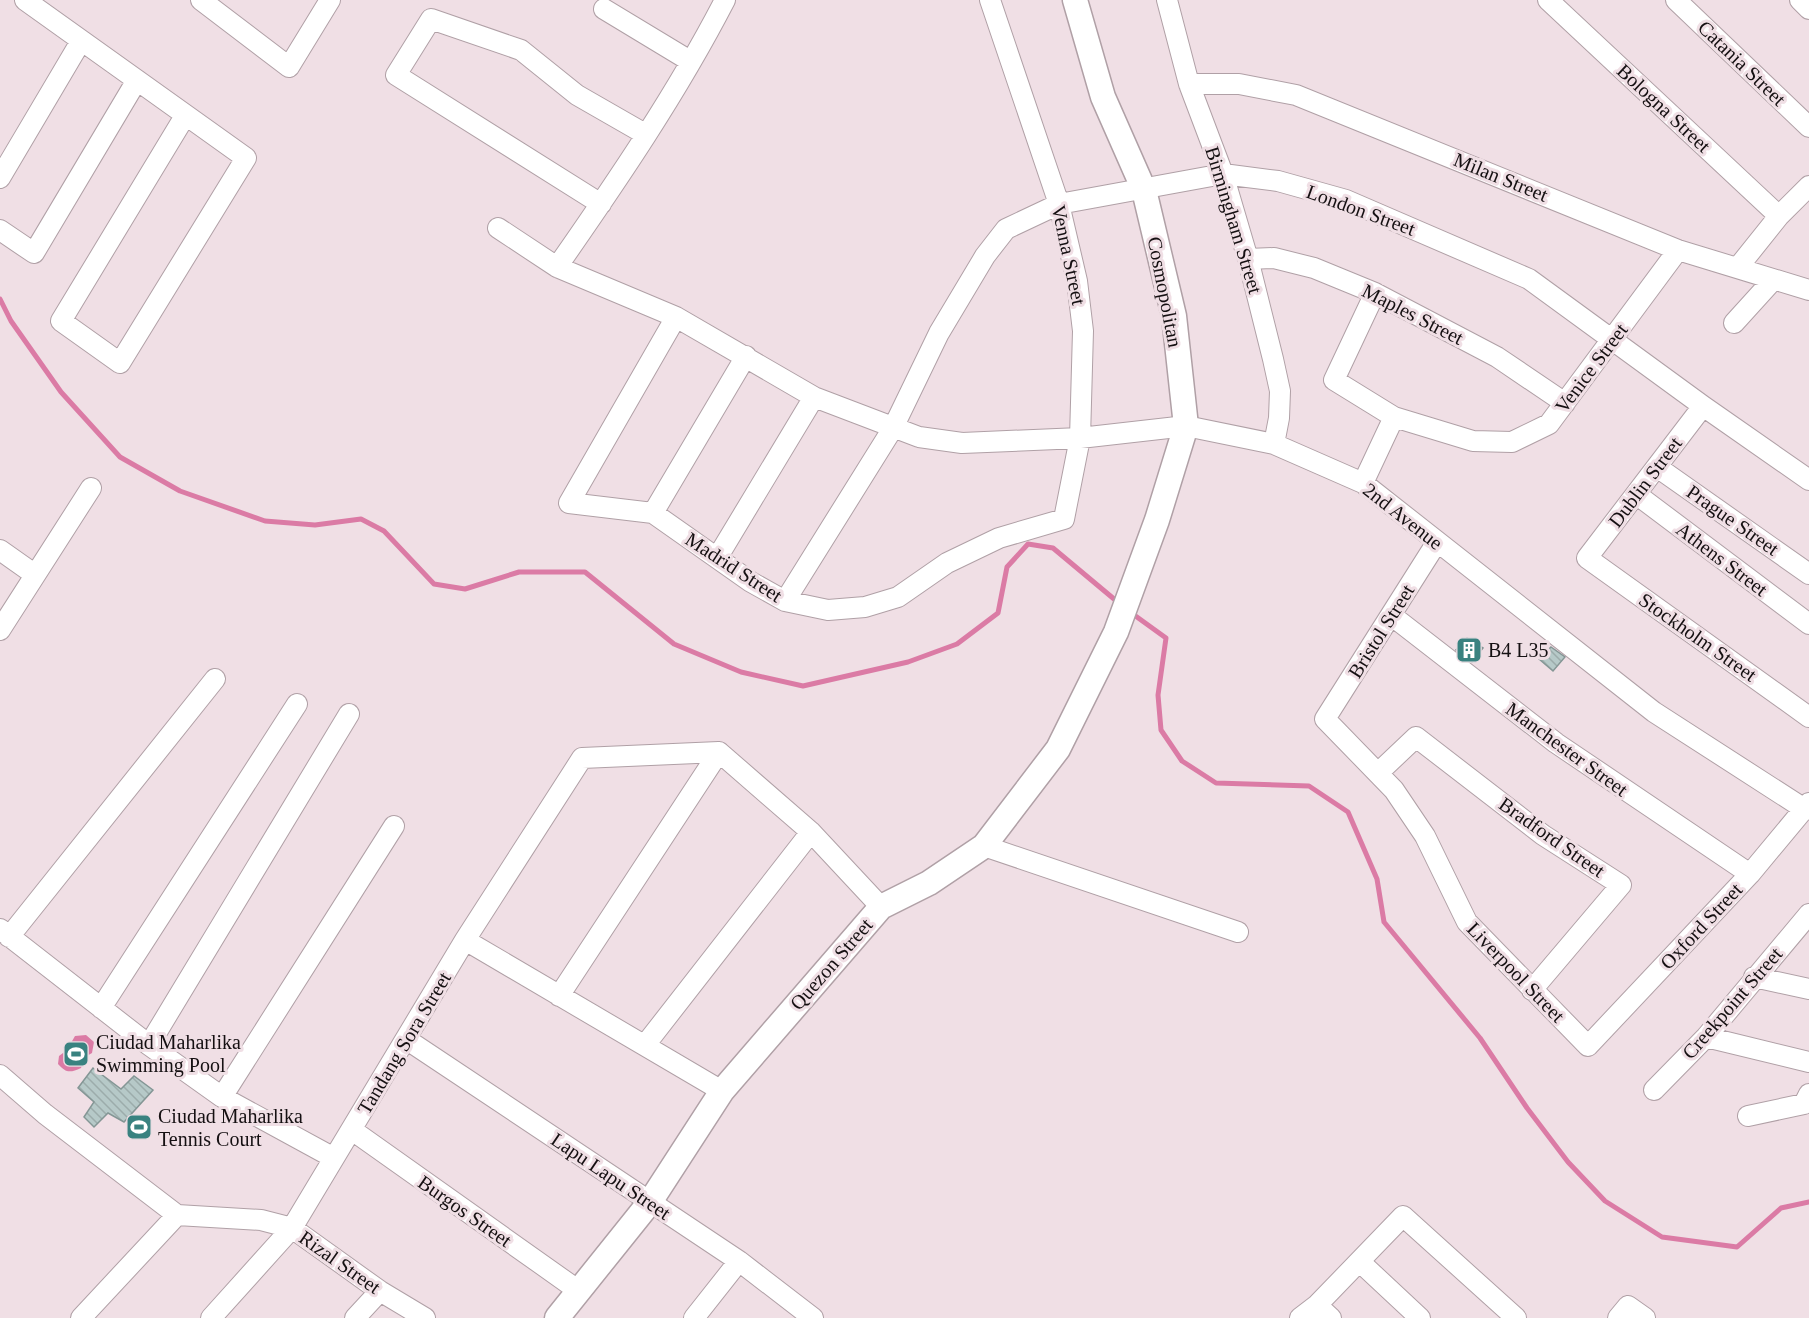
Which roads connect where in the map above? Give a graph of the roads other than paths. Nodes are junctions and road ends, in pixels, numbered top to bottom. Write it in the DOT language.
graph roads {
  1 [pos="25,0"];
  2 [pos="201,0"];
  3 [pos="330,0"];
  4 [pos="725,0"];
  5 [pos="990,0"];
  6 [pos="1075,0"];
  7 [pos="1167,0"];
  8 [pos="1548,0"];
  9 [pos="1676,0"];
  10 [pos="1800,0"];
  11 [pos="604,9"];
  12 [pos="1809,9"];
  13 [pos="81,41"];
  14 [pos="690,61"];
  15 [pos="137,80"];
  16 [pos="1189,84"];
  17 [pos="185,116"];
  18 [pos="1809,127"];
  19 [pos="645,134"];
  20 [pos="1223,174"];
  21 [pos="0,178"];
  22 [pos="1809,186"];
  23 [pos="1144,190"];
  24 [pos="601,204"];
  25 [pos="1059,204"];
  26 [pos="1779,216"];
  27 [pos="498,228"];
  28 [pos="0,230"];
  29 [pos="1678,250"];
  30 [pos="1248,259"];
  31 [pos="1739,266"];
  32 [pos="557,267"];
  33 [pos="1773,280"];
  34 [pos="1809,290"];
  35 [pos="1375,292"];
  36 [pos="676,317"];
  37 [pos="1734,323"];
  38 [pos="1614,339"];
  39 [pos="746,356"];
  40 [pos="814,397"];
  41 [pos="1565,403"];
  42 [pos="1702,406"];
  43 [pos="1394,417"];
  44 [pos="1186,426"];
  45 [pos="893,428"];
  46 [pos="1080,438"];
  47 [pos="1274,444"];
  48 [pos="1657,467"];
  49 [pos="1809,480"];
  50 [pos="1363,483"];
  51 [pos="90,488"];
  52 [pos="1636,494"];
  53 [pos="653,513"];
  54 [pos="1064,519"];
  55 [pos="1437,542"];
  56 [pos="0,550"];
  57 [pos="717,558"];
  58 [pos="1587,558"];
  59 [pos="1809,573"];
  60 [pos="34,574"];
  61 [pos="785,602"];
  62 [pos="1391,615"];
  63 [pos="1809,624"];
  64 [pos="0,630"];
  65 [pos="1116,632"];
  66 [pos="215,679"];
  67 [pos="297,704"];
  68 [pos="349,714"];
  69 [pos="1809,717"];
  70 [pos="1325,719"];
  71 [pos="719,752"];
  72 [pos="1378,773"];
  73 [pos="1807,806"];
  74 [pos="394,826"];
  75 [pos="811,832"];
  76 [pos="984,846"];
  77 [pos="1750,874"];
  78 [pos="881,907"];
  79 [pos="1809,914"];
  80 [pos="1238,932"];
  81 [pos="5,933"];
  82 [pos="465,940"];
  83 [pos="1754,977"];
  84 [pos="1809,989"];
  85 [pos="1532,990"];
  86 [pos="559,996"];
  87 [pos="101,1008"];
  88 [pos="1706,1037"];
  89 [pos="406,1039"];
  90 [pos="148,1045"];
  91 [pos="645,1045"];
  92 [pos="1588,1047"];
  93 [pos="1809,1062"];
  94 [pos="0,1075"];
  95 [pos="722,1090"];
  96 [pos="1654,1090"];
  97 [pos="1809,1094"];
  98 [pos="222,1097"];
  99 [pos="1748,1116"];
  100 [pos="352,1130"];
  101 [pos="334,1158"];
  102 [pos="650,1202"];
  103 [pos="177,1215"];
  104 [pos="292,1228"];
  105 [pos="739,1262"];
  106 [pos="1360,1262"];
  107 [pos="380,1291"];
  108 [pos="579,1291"];
  109 [pos="1324,1312"];
  110 [pos="1623,1312"];
  111 [pos="81,1318"];
  112 [pos="211,1318"];
  113 [pos="355,1318"];
  114 [pos="425,1318"];
  115 [pos="558,1318"];
  116 [pos="694,1318"];
  117 [pos="813,1318"];
  118 [pos="1300,1318"];
  119 [pos="1420,1318"];
  120 [pos="1516,1318"];
  121 [pos="1645,1318"];
  1 -- 13 [label="street"];
  2 -- 3 [label="street"];
  4 -- 14 [label="street"];
  5 -- 25 [label="street, Venna Street"];
  6 -- 23 [label="street, Cosmopolitan"];
  7 -- 16 [label="street, Birmingham Street"];
  8 -- 26 [label="street, Bologna Street"];
  9 -- 18 [label="street, Catania Street"];
  10 -- 12 [label="street"];
  11 -- 14 [label="street"];
  13 -- 15 [label="street"];
  13 -- 21 [label="street"];
  14 -- 19 [label="street"];
  15 -- 17 [label="street"];
  15 -- 28 [label="street"];
  16 -- 20 [label="street, Birmingham Street"];
  16 -- 29 [label="street, Milan Street"];
  17 -- 17 [label="street"];
  19 -- 24 [label="street"];
  19 -- 24 [label="street"];
  20 -- 23 [label="street, London Street"];
  20 -- 30 [label="street, Birmingham Street"];
  20 -- 38 [label="street, London Street"];
  22 -- 26 [label="street"];
  23 -- 25 [label="street, London Street"];
  23 -- 44 [label="street, Cosmopolitan"];
  24 -- 32 [label="street"];
  25 -- 45 [label="street, London Street"];
  25 -- 46 [label="street, Venna Street"];
  26 -- 31 [label="street"];
  27 -- 32 [label="street, 2nd Avenue"];
  29 -- 31 [label="street, Milan Street"];
  29 -- 38 [label="street, Venice Street"];
  30 -- 35 [label="street, Maples Street"];
  30 -- 47 [label="street, Birmingham Street"];
  31 -- 33 [label="street, Milan Street"];
  32 -- 36 [label="street, 2nd Avenue"];
  33 -- 34 [label="street, Milan Street"];
  33 -- 37 [label="street"];
  35 -- 41 [label="street, Maples Street"];
  35 -- 43 [label="street, Venice Street"];
  36 -- 39 [label="street, 2nd Avenue"];
  36 -- 53 [label="street, Madrid Street"];
  38 -- 41 [label="street, Venice Street"];
  38 -- 42 [label="street, London Street"];
  39 -- 40 [label="street, 2nd Avenue"];
  39 -- 53 [label="street"];
  40 -- 45 [label="street, 2nd Avenue"];
  40 -- 57 [label="street"];
  41 -- 43 [label="street, Venice Street"];
  42 -- 48 [label="street, Dublin Street"];
  42 -- 49 [label="street, London Street"];
  43 -- 50 [label="street"];
  44 -- 46 [label="street, 2nd Avenue"];
  44 -- 47 [label="street, 2nd Avenue"];
  44 -- 65 [label="street, Cosmopolitan"];
  45 -- 46 [label="street, 2nd Avenue"];
  45 -- 61 [label="street, London Street"];
  46 -- 54 [label="street, Venna Street"];
  47 -- 50 [label="street, 2nd Avenue"];
  48 -- 52 [label="street, Dublin Street"];
  48 -- 59 [label="street, Prague Street"];
  50 -- 55 [label="street, 2nd Avenue"];
  51 -- 60 [label="street"];
  52 -- 58 [label="street, Dublin Street"];
  52 -- 63 [label="street, Athens Street"];
  53 -- 57 [label="street, Madrid Street"];
  54 -- 61 [label="street, Madrid Street"];
  55 -- 62 [label="street, Bristol Street"];
  55 -- 73 [label="street, 2nd Avenue"];
  56 -- 60 [label="street"];
  57 -- 61 [label="street, Madrid Street"];
  58 -- 69 [label="street, Stockholm Street"];
  60 -- 64 [label="street"];
  62 -- 70 [label="street, Bristol Street"];
  62 -- 77 [label="street, Manchester Street"];
  65 -- 76 [label="street, Quezon Street"];
  66 -- 81 [label="street"];
  67 -- 87 [label="street"];
  68 -- 90 [label="street"];
  70 -- 72 [label="street, Liverpool Street"];
  71 -- 75 [label="street"];
  71 -- 82 [label="street, Tandang Sora Street"];
  71 -- 86 [label="street"];
  72 -- 85 [label="street, Liverpool Street"];
  72 -- 85 [label="street, Bradford Street"];
  73 -- 77 [label="street, Oxford Street"];
  74 -- 98 [label="street"];
  75 -- 78 [label="street"];
  75 -- 91 [label="street"];
  76 -- 78 [label="street, Quezon Street"];
  76 -- 80 [label="street"];
  77 -- 92 [label="street, Oxford Street"];
  78 -- 95 [label="street, Quezon Street"];
  79 -- 83 [label="street, Creekpoint Street"];
  81 -- 87 [label="street"];
  82 -- 86 [label="street"];
  82 -- 89 [label="street, Tandang Sora Street"];
  83 -- 84 [label="street"];
  83 -- 88 [label="street, Creekpoint Street"];
  85 -- 92 [label="street, Liverpool Street"];
  86 -- 91 [label="street"];
  87 -- 90 [label="street"];
  88 -- 93 [label="street"];
  88 -- 96 [label="street, Creekpoint Street"];
  89 -- 100 [label="street, Tandang Sora Street"];
  89 -- 102 [label="street, Lapu Lapu Street"];
  90 -- 98 [label="street"];
  91 -- 95 [label="street"];
  94 -- 103 [label="street"];
  95 -- 102 [label="street, Quezon Street"];
  97 -- 99 [label="street"];
  98 -- 101 [label="street"];
  100 -- 101 [label="street, Tandang Sora Street"];
  100 -- 108 [label="street, Burgos Street"];
  101 -- 104 [label="street, Tandang Sora Street"];
  102 -- 105 [label="street, Lapu Lapu Street"];
  102 -- 108 [label="street, Quezon Street"];
  103 -- 104 [label="street, Rizal Street"];
  103 -- 111 [label="street"];
  104 -- 107 [label="street, Rizal Street"];
  104 -- 112 [label="street, Tandang Sora Street"];
  105 -- 116 [label="street"];
  105 -- 117 [label="street, Lapu Lapu Street"];
  106 -- 109 [label="street"];
  106 -- 119 [label="street"];
  106 -- 120 [label="street"];
  107 -- 113 [label="street"];
  107 -- 114 [label="street, Rizal Street"];
  108 -- 115 [label="street, Quezon Street"];
  109 -- 118 [label="street"];
  110 -- 121 [label="street"];
}
